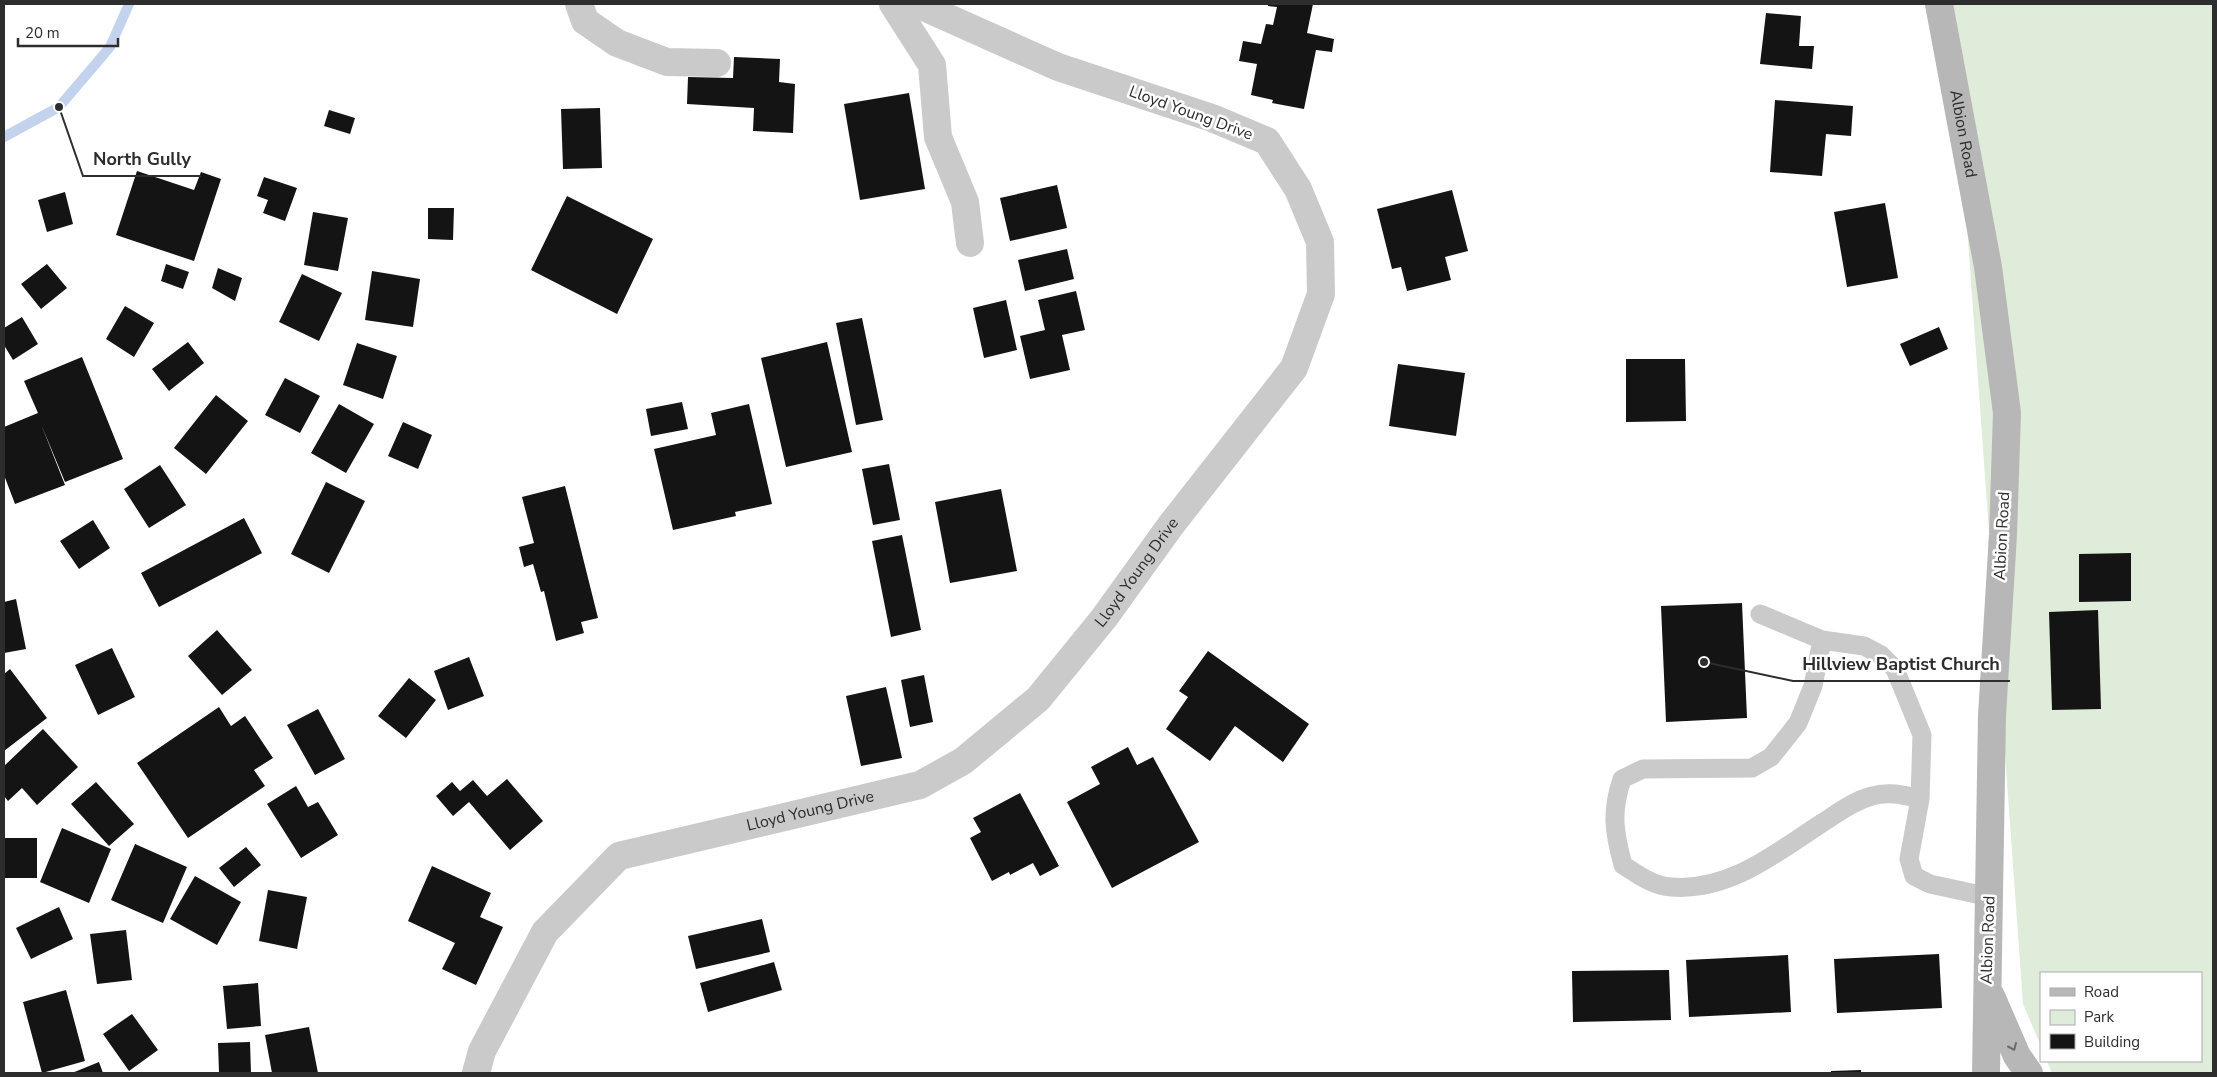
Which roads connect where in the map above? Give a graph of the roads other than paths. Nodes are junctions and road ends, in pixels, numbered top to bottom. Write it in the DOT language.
graph roads {
  1 [pos="579,4"];
  2 [pos="893,4"];
  3 [pos="917,4"];
  4 [pos="1939,4"];
  5 [pos="717,63"];
  6 [pos="970,243"];
  7 [pos="1760,614"];
  8 [pos="1822,640"];
  9 [pos="1920,799"];
  10 [pos="1990,897"];
  11 [pos="1987,987"];
  12 [pos="476,1073"];
  13 [pos="1986,1073"];
  14 [pos="2028,1073"];
  1 -- 5 [label="street"];
  2 -- 6 [label="street"];
  3 -- 12 [label="street, Lloyd Young Drive"];
  4 -- 10 [label="street, Albion Road"];
  7 -- 8 [label="lane"];
  8 -- 9 [label="lane"];
  8 -- 9 [label="lane"];
  9 -- 10 [label="lane"];
  10 -- 11 [label="street, Albion Road"];
  11 -- 13 [label="street, Albion Road"];
  11 -- 14 [label="street, one-way"];
}
